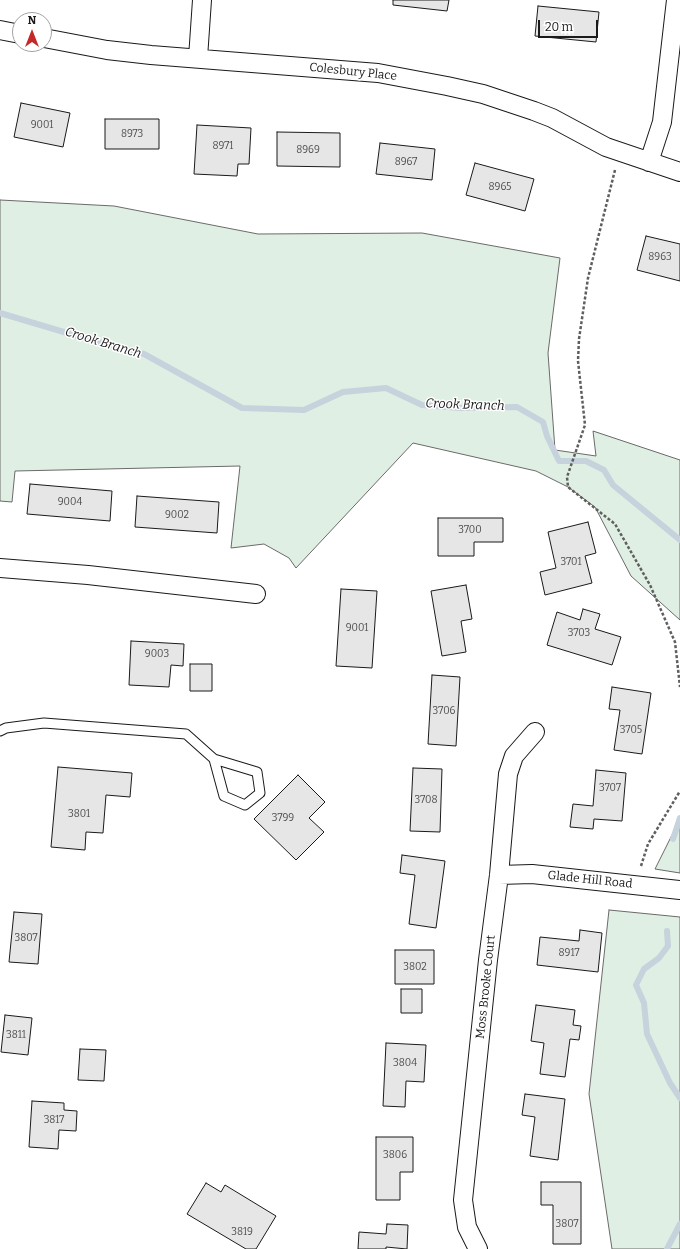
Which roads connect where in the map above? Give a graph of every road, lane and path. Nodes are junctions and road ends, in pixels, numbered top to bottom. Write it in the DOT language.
graph roads {
  1 [pos="202,0"];
  2 [pos="676,0"];
  3 [pos="0,30"];
  4 [pos="12,32"];
  5 [pos="52,40"];
  6 [pos="198,58"];
  7 [pos="621,152"];
  8 [pos="649,162"];
  9 [pos="680,172"];
  10 [pos="0,568"];
  11 [pos="256,594"];
  12 [pos="680,687"];
  13 [pos="0,731"];
  14 [pos="535,732"];
  15 [pos="214,759"];
  16 [pos="680,791"];
  17 [pos="499,874"];
  18 [pos="639,886"];
  19 [pos="680,890"];
  20 [pos="478,1249"];
  1 -- 6 [label="street"];
  2 -- 8 [label="street"];
  3 -- 4 [label="street"];
  5 -- 6 [label="street, Colesbury Place"];
  6 -- 7 [label="street, Colesbury Place"];
  7 -- 8 [label="street, Colesbury Place"];
  7 -- 12 [label="path"];
  8 -- 9 [label="street, Colesbury Place"];
  10 -- 11 [label="street"];
  13 -- 15 [label="lane"];
  14 -- 17 [label="street, Moss Brooke Court"];
  15 -- 15 [label="lane"];
  16 -- 18 [label="path"];
  17 -- 18 [label="street, Glade Hill Road"];
  17 -- 20 [label="street, Moss Brooke Court"];
  18 -- 19 [label="street, Glade Hill Road"];
}
